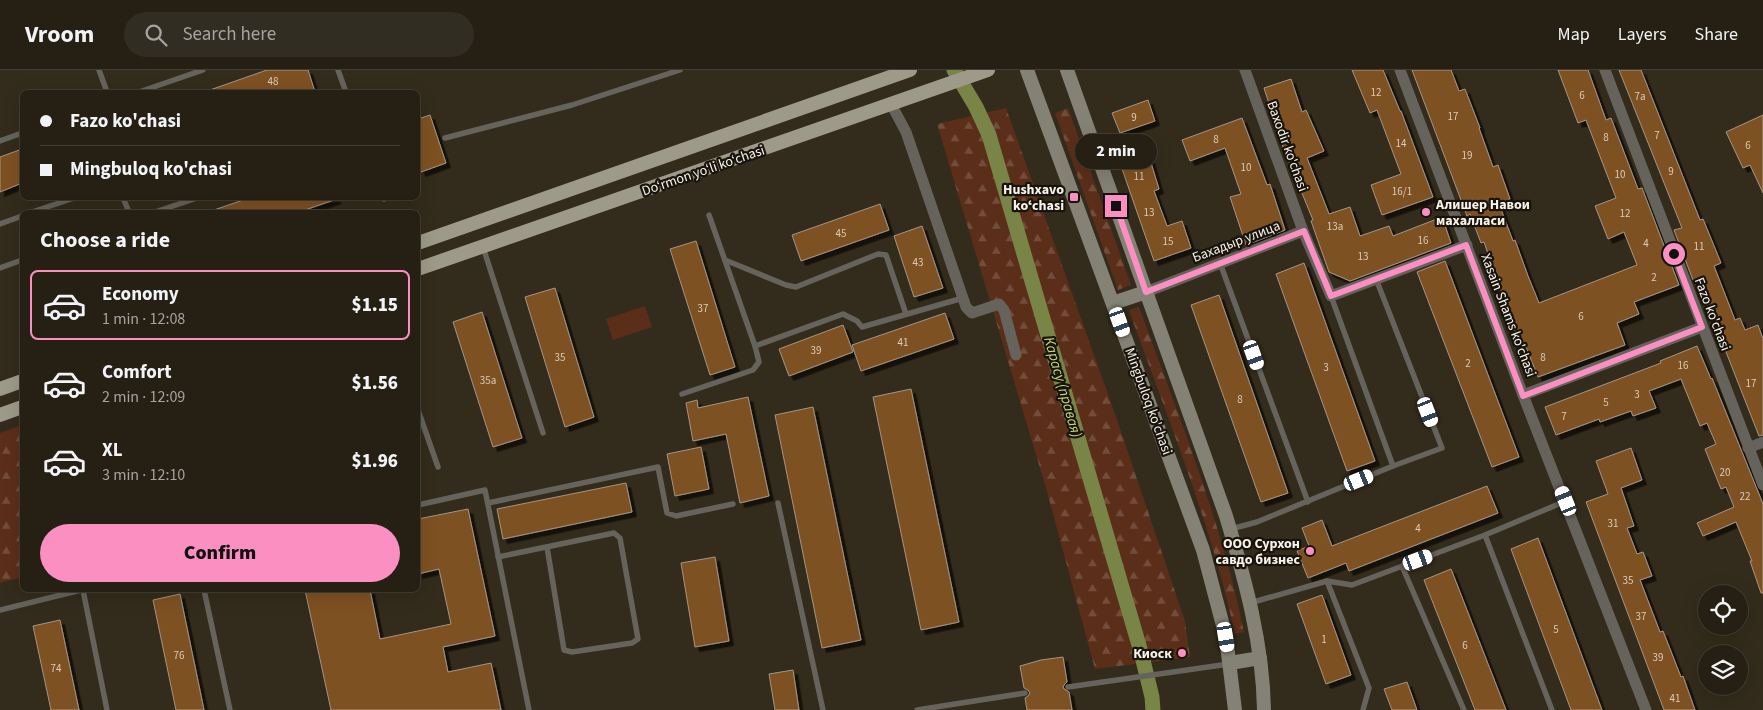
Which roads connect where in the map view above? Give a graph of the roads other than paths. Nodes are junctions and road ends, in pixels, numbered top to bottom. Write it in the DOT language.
graph roads {
  1 [pos="99,70"];
  2 [pos="203,70"];
  3 [pos="338,70"];
  4 [pos="680,70"];
  5 [pos="910,70"];
  6 [pos="988,70"];
  7 [pos="1028,70"];
  8 [pos="1067,70"];
  9 [pos="1245,70"];
  10 [pos="1400,70"];
  11 [pos="1605,70"];
  12 [pos="106,90"];
  13 [pos="145,90"];
  14 [pos="345,90"];
  15 [pos="892,104"];
  16 [pos="20,134"];
  17 [pos="445,138"];
  18 [pos="0,140"];
  19 [pos="68,200"];
  20 [pos="191,200"];
  21 [pos="38,210"];
  22 [pos="161,210"];
  23 [pos="708,215"];
  24 [pos="20,217"];
  25 [pos="0,224"];
  26 [pos="1304,231"];
  27 [pos="420,242"];
  28 [pos="1466,245"];
  29 [pos="483,246"];
  30 [pos="725,260"];
  31 [pos="20,261"];
  32 [pos="1220,263"];
  33 [pos="0,268"];
  34 [pos="420,268"];
  35 [pos="1378,284"];
  36 [pos="1146,292"];
  37 [pos="1331,296"];
  38 [pos="962,298"];
  39 [pos="1113,303"];
  40 [pos="906,314"];
  41 [pos="1702,327"];
  42 [pos="755,346"];
  43 [pos="1016,355"];
  44 [pos="20,382"];
  45 [pos="0,389"];
  46 [pos="682,394"];
  47 [pos="1523,396"];
  48 [pos="20,409"];
  49 [pos="0,415"];
  50 [pos="420,416"];
  51 [pos="542,433"];
  52 [pos="1763,442"];
  53 [pos="1748,448"];
  54 [pos="1394,466"];
  55 [pos="438,467"];
  56 [pos="1763,485"];
  57 [pos="1566,501"];
  58 [pos="1308,502"];
  59 [pos="488,503"];
  60 [pos="778,503"];
  61 [pos="734,504"];
  62 [pos="420,505"];
  63 [pos="1230,530"];
  64 [pos="1485,535"];
  65 [pos="547,547"];
  66 [pos="498,557"];
  67 [pos="1402,566"];
  68 [pos="1327,581"];
  69 [pos="74,592"];
  70 [pos="82,592"];
  71 [pos="204,592"];
  72 [pos="1250,603"];
  73 [pos="0,610"];
  74 [pos="1260,658"];
  75 [pos="1230,663"];
  76 [pos="1068,687"];
  77 [pos="1025,693"];
  78 [pos="107,710"];
  79 [pos="230,710"];
  80 [pos="529,710"];
  81 [pos="823,710"];
  82 [pos="918,710"];
  83 [pos="1236,710"];
  84 [pos="1264,710"];
  85 [pos="1363,710"];
  86 [pos="1464,710"];
  87 [pos="1552,710"];
  88 [pos="1646,710"];
  1 -- 12 [label="lane"];
  2 -- 13 [label="lane"];
  3 -- 14 [label="lane"];
  4 -- 17 [label="lane"];
  5 -- 27 [label="main road, Do‘rmon yo‘li ko‘chasi"];
  6 -- 15 [label="main road, Do‘rmon yo‘li ko‘chasi"];
  7 -- 39 [label="main road, Mingbuloq ko'chasi"];
  8 -- 36 [label="main road"];
  9 -- 26 [label="street, Baxodir ko'chasi"];
  10 -- 28 [label="street, Xasain Shams ko'chasi"];
  11 -- 41 [label="street, Fazo ko'chasi"];
  15 -- 29 [label="main road, Do‘rmon yo‘li ko‘chasi"];
  15 -- 38 [label="street"];
  16 -- 18 [label="lane"];
  19 -- 21 [label="lane"];
  20 -- 22 [label="lane"];
  23 -- 30 [label="lane"];
  24 -- 25 [label="lane"];
  26 -- 32 [label="street, Бахадыр улица"];
  26 -- 37 [label="street"];
  28 -- 37 [label="street"];
  28 -- 47 [label="street, Xasain Shams ko'chasi"];
  29 -- 34 [label="main road, Do‘rmon yo‘li ko‘chasi"];
  29 -- 51 [label="lane"];
  30 -- 40 [label="lane"];
  30 -- 42 [label="lane"];
  31 -- 33 [label="lane"];
  32 -- 36 [label="street, Бахадыр улица"];
  32 -- 58 [label="lane"];
  35 -- 54 [label="lane"];
  36 -- 39 [label="main road"];
  36 -- 63 [label="main road"];
  37 -- 54 [label="lane"];
  38 -- 40 [label="lane"];
  38 -- 43 [label="street"];
  39 -- 75 [label="main road, Mingbuloq ko'chasi"];
  40 -- 42 [label="lane"];
  41 -- 47 [label="street"];
  41 -- 53 [label="street, Fazo ko'chasi"];
  42 -- 46 [label="lane"];
  44 -- 45 [label="main road"];
  47 -- 57 [label="street, Xasain Shams ko'chasi"];
  48 -- 49 [label="main road"];
  50 -- 55 [label="lane"];
  52 -- 53 [label="street"];
  53 -- 56 [label="street, Fazo ko'chasi"];
  54 -- 58 [label="lane"];
  57 -- 64 [label="lane"];
  57 -- 88 [label="street, Xasain Shams ko'chasi"];
  58 -- 63 [label="lane"];
  59 -- 61 [label="lane"];
  59 -- 62 [label="lane"];
  59 -- 66 [label="lane"];
  60 -- 81 [label="lane"];
  63 -- 72 [label="main road"];
  64 -- 67 [label="lane"];
  64 -- 87 [label="lane"];
  65 -- 65 [label="lane"];
  65 -- 66 [label="lane"];
  66 -- 80 [label="lane"];
  67 -- 68 [label="lane"];
  67 -- 86 [label="lane"];
  68 -- 72 [label="lane"];
  68 -- 85 [label="lane"];
  69 -- 73 [label="lane"];
  70 -- 78 [label="lane"];
  71 -- 79 [label="lane"];
  72 -- 74 [label="main road"];
  74 -- 75 [label="main road"];
  74 -- 84 [label="main road"];
  75 -- 76 [label="lane"];
  75 -- 83 [label="main road, Mingbuloq ko'chasi"];
  77 -- 82 [label="lane"];
}
